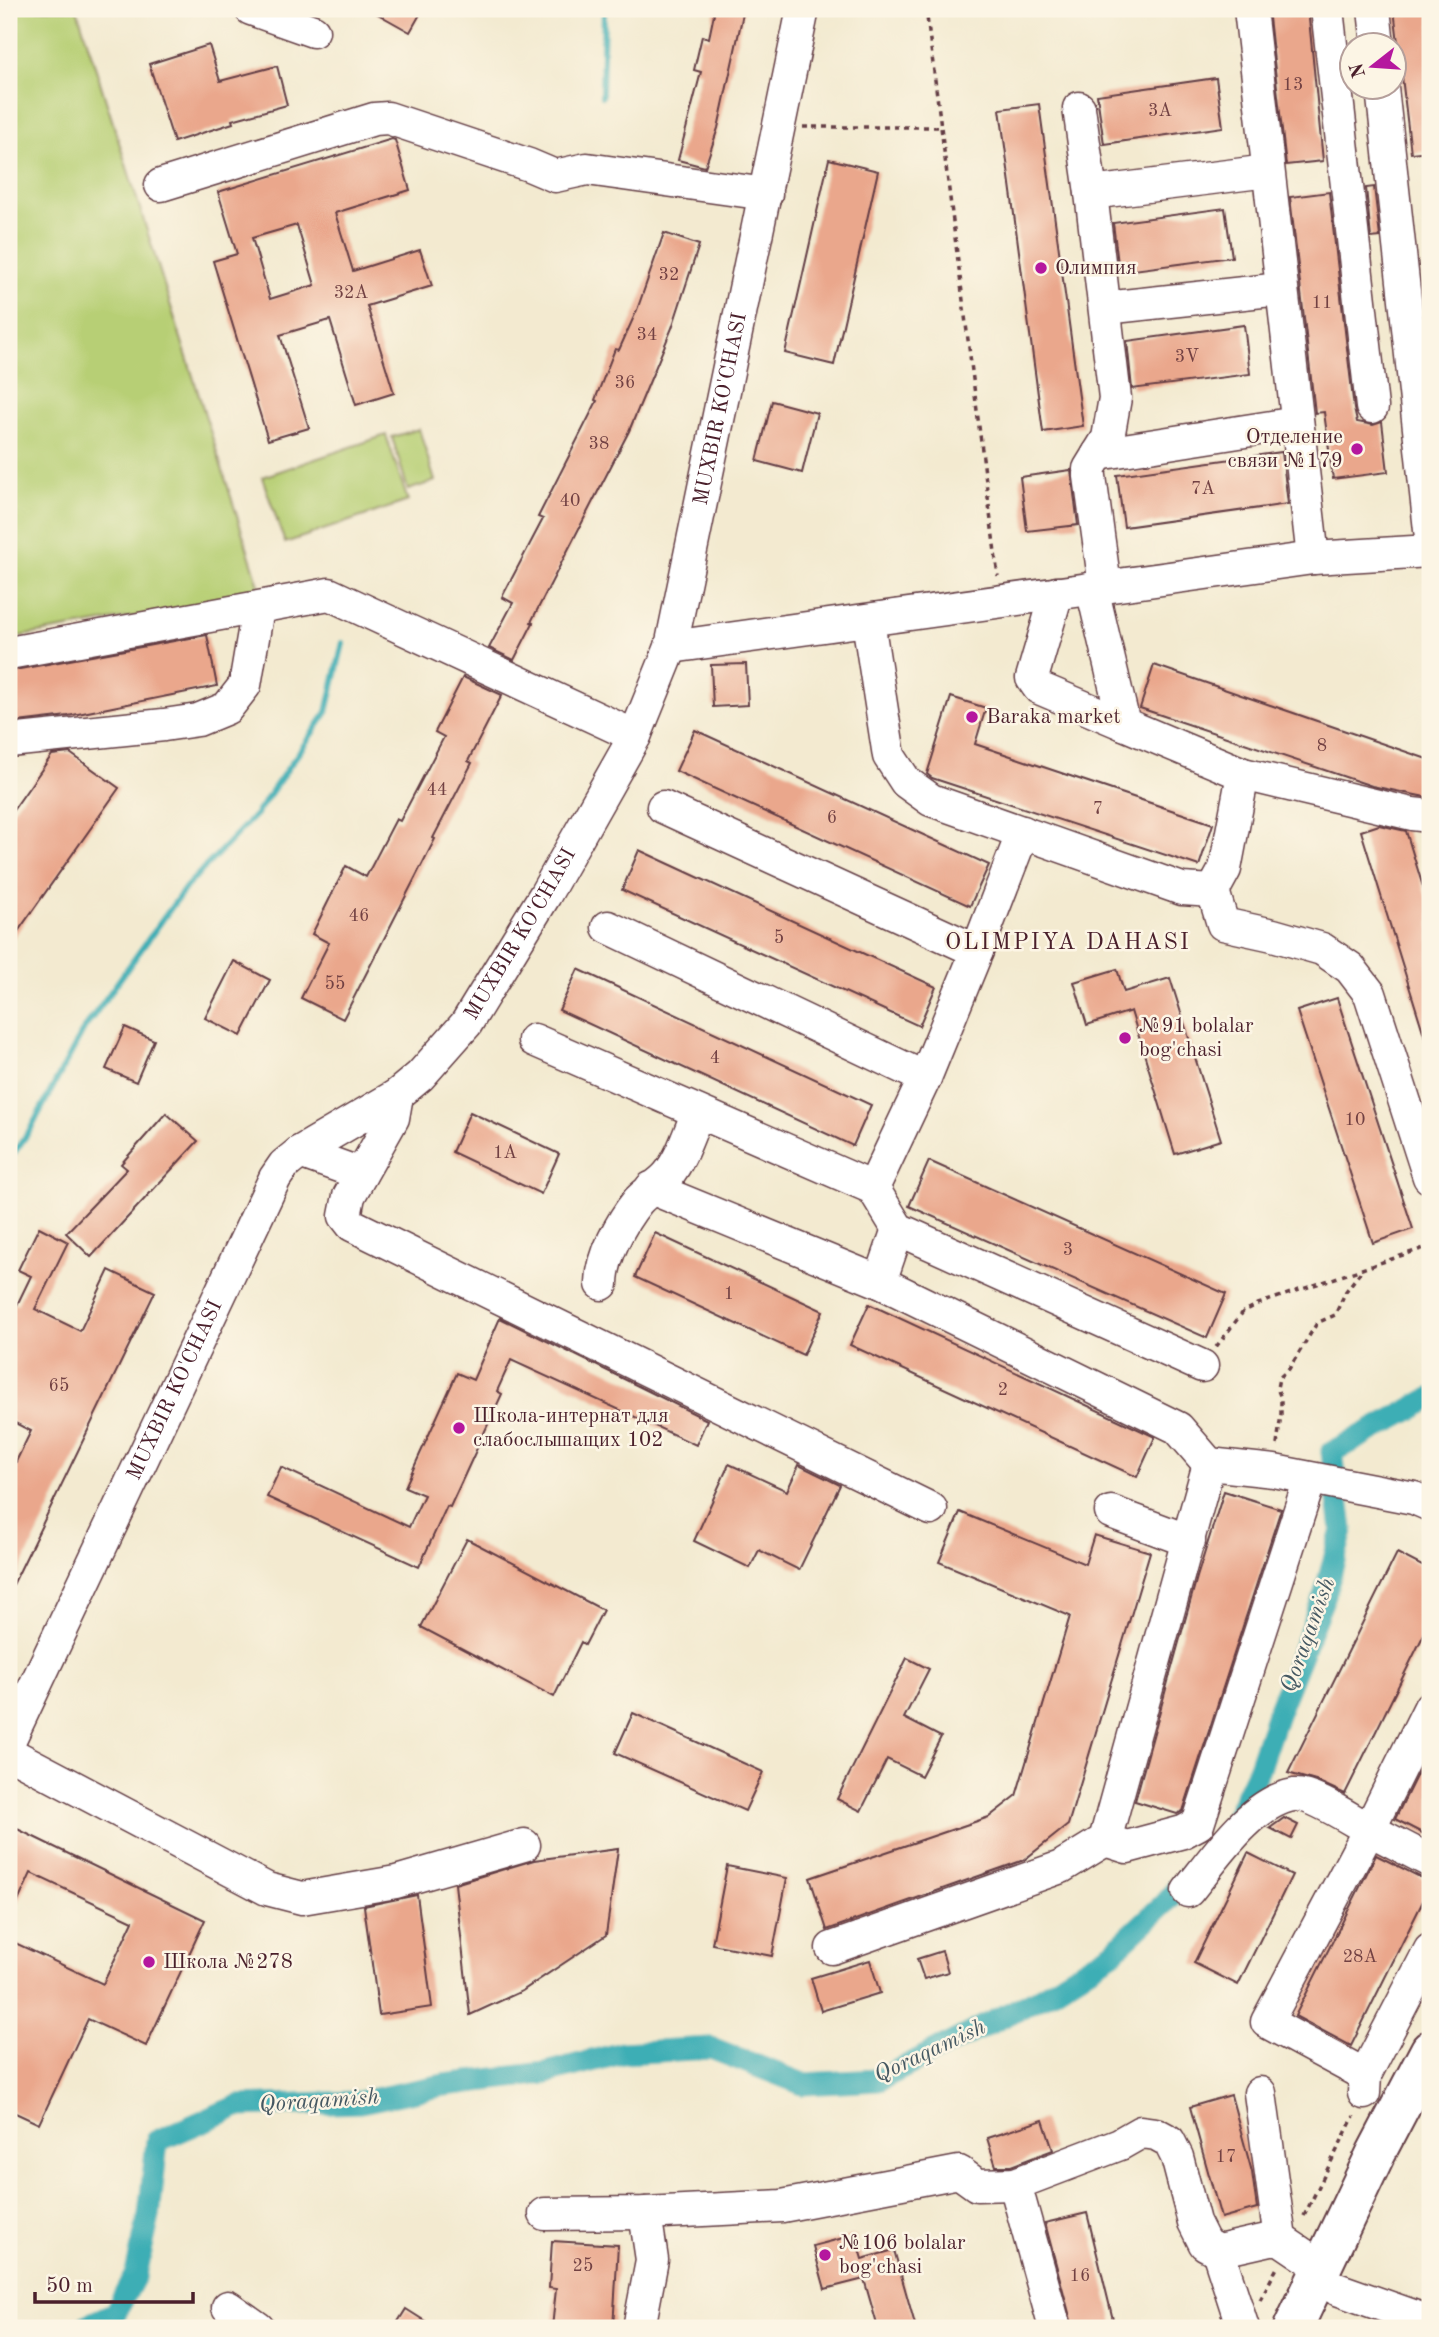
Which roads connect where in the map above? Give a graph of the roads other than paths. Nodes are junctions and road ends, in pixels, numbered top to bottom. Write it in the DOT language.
graph roads {
  1 [pos="251,9"];
  2 [pos="803,9"];
  3 [pos="1250,9"];
  4 [pos="1326,9"];
  5 [pos="1374,9"];
  6 [pos="313,32"];
  7 [pos="1376,32"];
  8 [pos="1384,102"];
  9 [pos="1079,108"];
  10 [pos="1268,172"];
  11 [pos="161,185"];
  12 [pos="1091,193"];
  13 [pos="766,194"];
  14 [pos="1281,289"];
  15 [pos="1105,308"];
  16 [pos="1372,407"];
  17 [pos="1297,424"];
  18 [pos="1098,454"];
  19 [pos="1430,530"];
  20 [pos="1430,551"];
  21 [pos="1313,558"];
  22 [pos="1098,587"];
  23 [pos="1057,593"];
  24 [pos="258,608"];
  25 [pos="868,621"];
  26 [pos="671,647"];
  27 [pos="9,653"];
  28 [pos="1124,724"];
  29 [pos="635,736"];
  30 [pos="9,741"];
  31 [pos="1243,774"];
  32 [pos="663,807"];
  33 [pos="1430,816"];
  34 [pos="1023,832"];
  35 [pos="1213,891"];
  36 [pos="608,927"];
  37 [pos="978,951"];
  38 [pos="534,1040"];
  39 [pos="925,1078"];
  40 [pos="397,1095"];
  41 [pos="698,1112"];
  42 [pos="300,1153"];
  43 [pos="361,1174"];
  44 [pos="1429,1177"];
  45 [pos="651,1188"];
  46 [pos="873,1188"];
  47 [pos="898,1228"];
  48 [pos="880,1282"];
  49 [pos="602,1284"];
  50 [pos="1202,1366"];
  51 [pos="1209,1464"];
  52 [pos="1310,1479"];
  53 [pos="1422,1502"];
  54 [pos="931,1509"];
  55 [pos="1111,1512"];
  56 [pos="1189,1541"];
  57 [pos="1430,1707"];
  58 [pos="9,1741"];
  59 [pos="9,1753"];
  60 [pos="1369,1830"];
  61 [pos="1105,1840"];
  62 [pos="524,1846"];
  63 [pos="1430,1861"];
  64 [pos="1188,1891"];
  65 [pos="832,1948"];
  66 [pos="1430,1950"];
  67 [pos="1430,2050"];
  68 [pos="1260,2093"];
  69 [pos="1430,2105"];
  70 [pos="1015,2184"];
  71 [pos="645,2213"];
  72 [pos="545,2214"];
  73 [pos="1284,2243"];
  74 [pos="1218,2251"];
  75 [pos="1330,2278"];
  76 [pos="228,2307"];
  77 [pos="1251,2316"];
  78 [pos="1430,2322"];
  79 [pos="258,2328"];
  80 [pos="639,2328"];
  81 [pos="1055,2328"];
  82 [pos="1293,2328"];
  83 [pos="1317,2328"];
  1 -- 6 [label="street"];
  2 -- 13 [label="street, MUXBIR KO'CHASI"];
  3 -- 10 [label="street"];
  4 -- 16 [label="street"];
  5 -- 7 [label="street"];
  8 -- 19 [label="street"];
  9 -- 12 [label="street"];
  10 -- 12 [label="street"];
  10 -- 14 [label="street"];
  11 -- 13 [label="street"];
  12 -- 15 [label="street"];
  13 -- 26 [label="street, MUXBIR KO'CHASI"];
  14 -- 15 [label="street"];
  14 -- 17 [label="street"];
  15 -- 18 [label="street"];
  17 -- 18 [label="street"];
  17 -- 21 [label="street"];
  18 -- 22 [label="street"];
  20 -- 21 [label="street"];
  21 -- 22 [label="street"];
  22 -- 23 [label="street"];
  22 -- 28 [label="street"];
  23 -- 25 [label="street"];
  23 -- 28 [label="street"];
  24 -- 27 [label="street"];
  24 -- 29 [label="street"];
  24 -- 30 [label="street"];
  25 -- 26 [label="street"];
  25 -- 34 [label="street"];
  26 -- 29 [label="street, MUXBIR KO'CHASI"];
  28 -- 31 [label="street"];
  29 -- 40 [label="street, MUXBIR KO'CHASI"];
  31 -- 33 [label="street"];
  31 -- 35 [label="street"];
  32 -- 37 [label="street"];
  34 -- 35 [label="street"];
  34 -- 37 [label="street"];
  35 -- 44 [label="street"];
  36 -- 39 [label="street"];
  37 -- 39 [label="street"];
  38 -- 41 [label="street"];
  39 -- 46 [label="street"];
  40 -- 42 [label="street, MUXBIR KO'CHASI"];
  40 -- 43 [label="street"];
  41 -- 45 [label="street"];
  41 -- 46 [label="street"];
  42 -- 43 [label="street"];
  42 -- 58 [label="street, MUXBIR KO'CHASI"];
  43 -- 54 [label="street"];
  45 -- 48 [label="street"];
  45 -- 49 [label="street"];
  46 -- 47 [label="street"];
  47 -- 48 [label="street"];
  47 -- 50 [label="street"];
  48 -- 51 [label="street"];
  51 -- 52 [label="street"];
  51 -- 56 [label="street"];
  52 -- 53 [label="street"];
  52 -- 61 [label="street"];
  55 -- 56 [label="street"];
  56 -- 61 [label="street"];
  57 -- 60 [label="street"];
  59 -- 62 [label="street"];
  60 -- 63 [label="street"];
  60 -- 64 [label="street"];
  60 -- 66 [label="street"];
  61 -- 65 [label="street"];
  67 -- 75 [label="main road"];
  68 -- 73 [label="street"];
  69 -- 75 [label="main road"];
  70 -- 71 [label="street"];
  70 -- 74 [label="street"];
  70 -- 81 [label="street"];
  71 -- 72 [label="street"];
  71 -- 80 [label="street"];
  73 -- 74 [label="street"];
  73 -- 75 [label="street"];
  74 -- 77 [label="street"];
  75 -- 78 [label="street"];
  75 -- 82 [label="main road"];
  75 -- 83 [label="main road"];
  76 -- 79 [label="street"];
}
